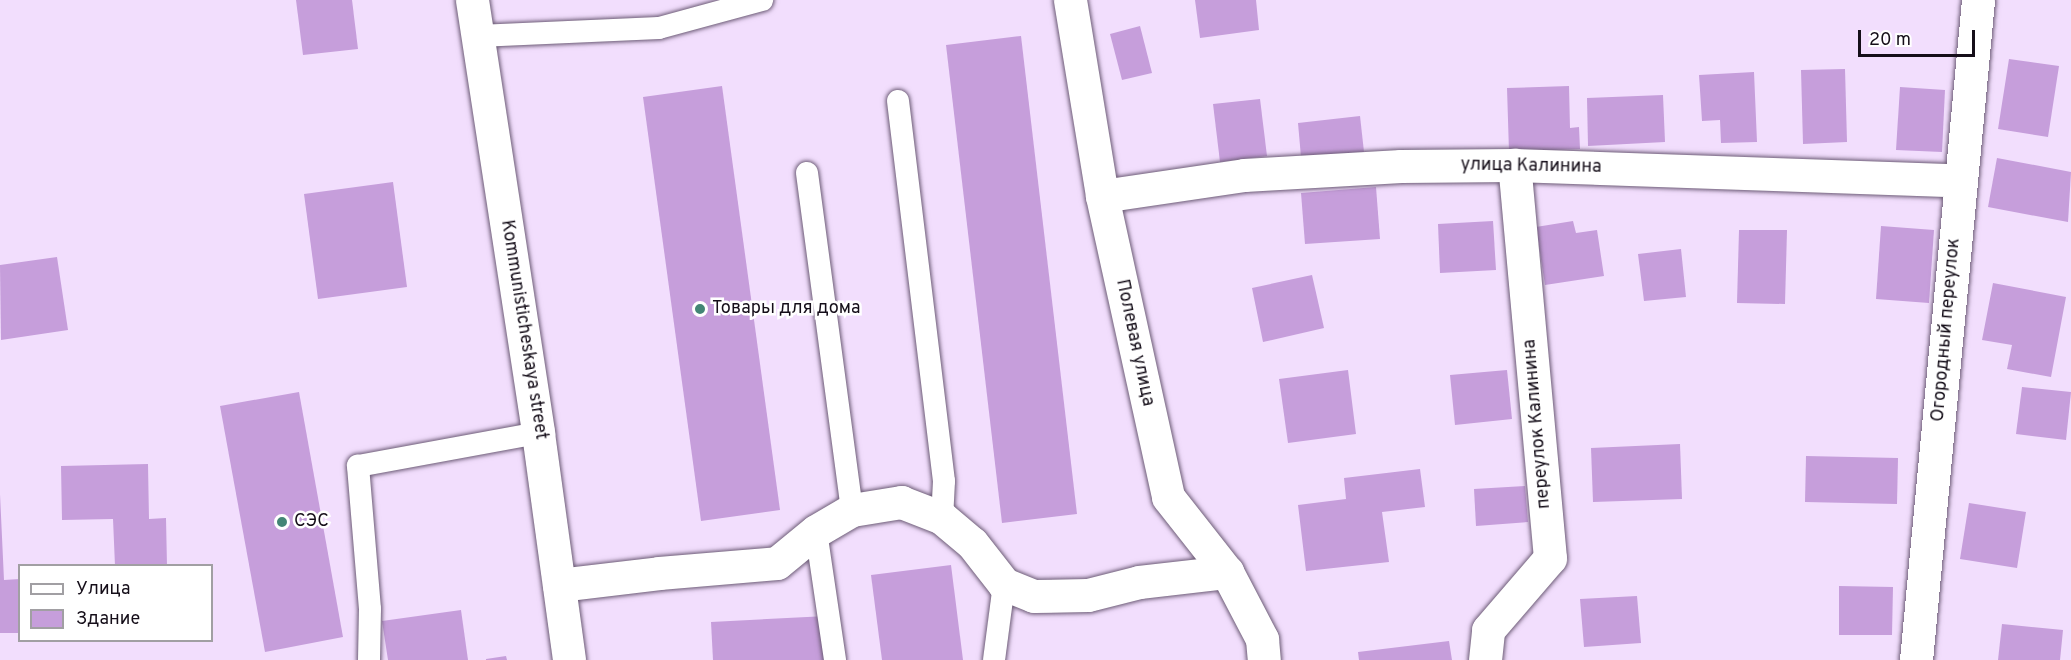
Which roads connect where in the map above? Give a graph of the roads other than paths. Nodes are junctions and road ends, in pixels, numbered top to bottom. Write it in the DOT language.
graph roads {
  1 [pos="472,0"];
  2 [pos="762,0"];
  3 [pos="1070,0"];
  4 [pos="1978,0"];
  5 [pos="478,36"];
  6 [pos="898,101"];
  7 [pos="1514,165"];
  8 [pos="807,173"];
  9 [pos="1961,181"];
  10 [pos="1102,196"];
  11 [pos="538,433"];
  12 [pos="852,510"];
  13 [pos="942,518"];
  14 [pos="816,531"];
  15 [pos="1227,572"];
  16 [pos="1004,584"];
  17 [pos="559,585"];
  18 [pos="369,660"];
  19 [pos="569,660"];
  20 [pos="835,660"];
  21 [pos="994,660"];
  22 [pos="1264,660"];
  23 [pos="1485,660"];
  24 [pos="1916,660"];
  1 -- 5 [label="street, Kommunisticheskaya street"];
  2 -- 5 [label="lane"];
  3 -- 10 [label="street, Полевая улица"];
  4 -- 9 [label="street, Огородный переулок"];
  5 -- 11 [label="street, Kommunisticheskaya street"];
  6 -- 13 [label="lane"];
  7 -- 9 [label="street, улица Калинина"];
  7 -- 10 [label="street, улица Калинина"];
  7 -- 23 [label="street, переулок Калинина"];
  8 -- 12 [label="lane"];
  9 -- 24 [label="street, Огородный переулок"];
  10 -- 15 [label="street, Полевая улица"];
  11 -- 17 [label="street, Kommunisticheskaya street"];
  11 -- 18 [label="lane"];
  12 -- 13 [label="street"];
  12 -- 14 [label="street"];
  13 -- 16 [label="street"];
  14 -- 17 [label="street"];
  14 -- 20 [label="lane"];
  15 -- 16 [label="street"];
  15 -- 22 [label="street, Полевая улица"];
  16 -- 21 [label="lane"];
  17 -- 19 [label="street, Kommunisticheskaya street"];
}
